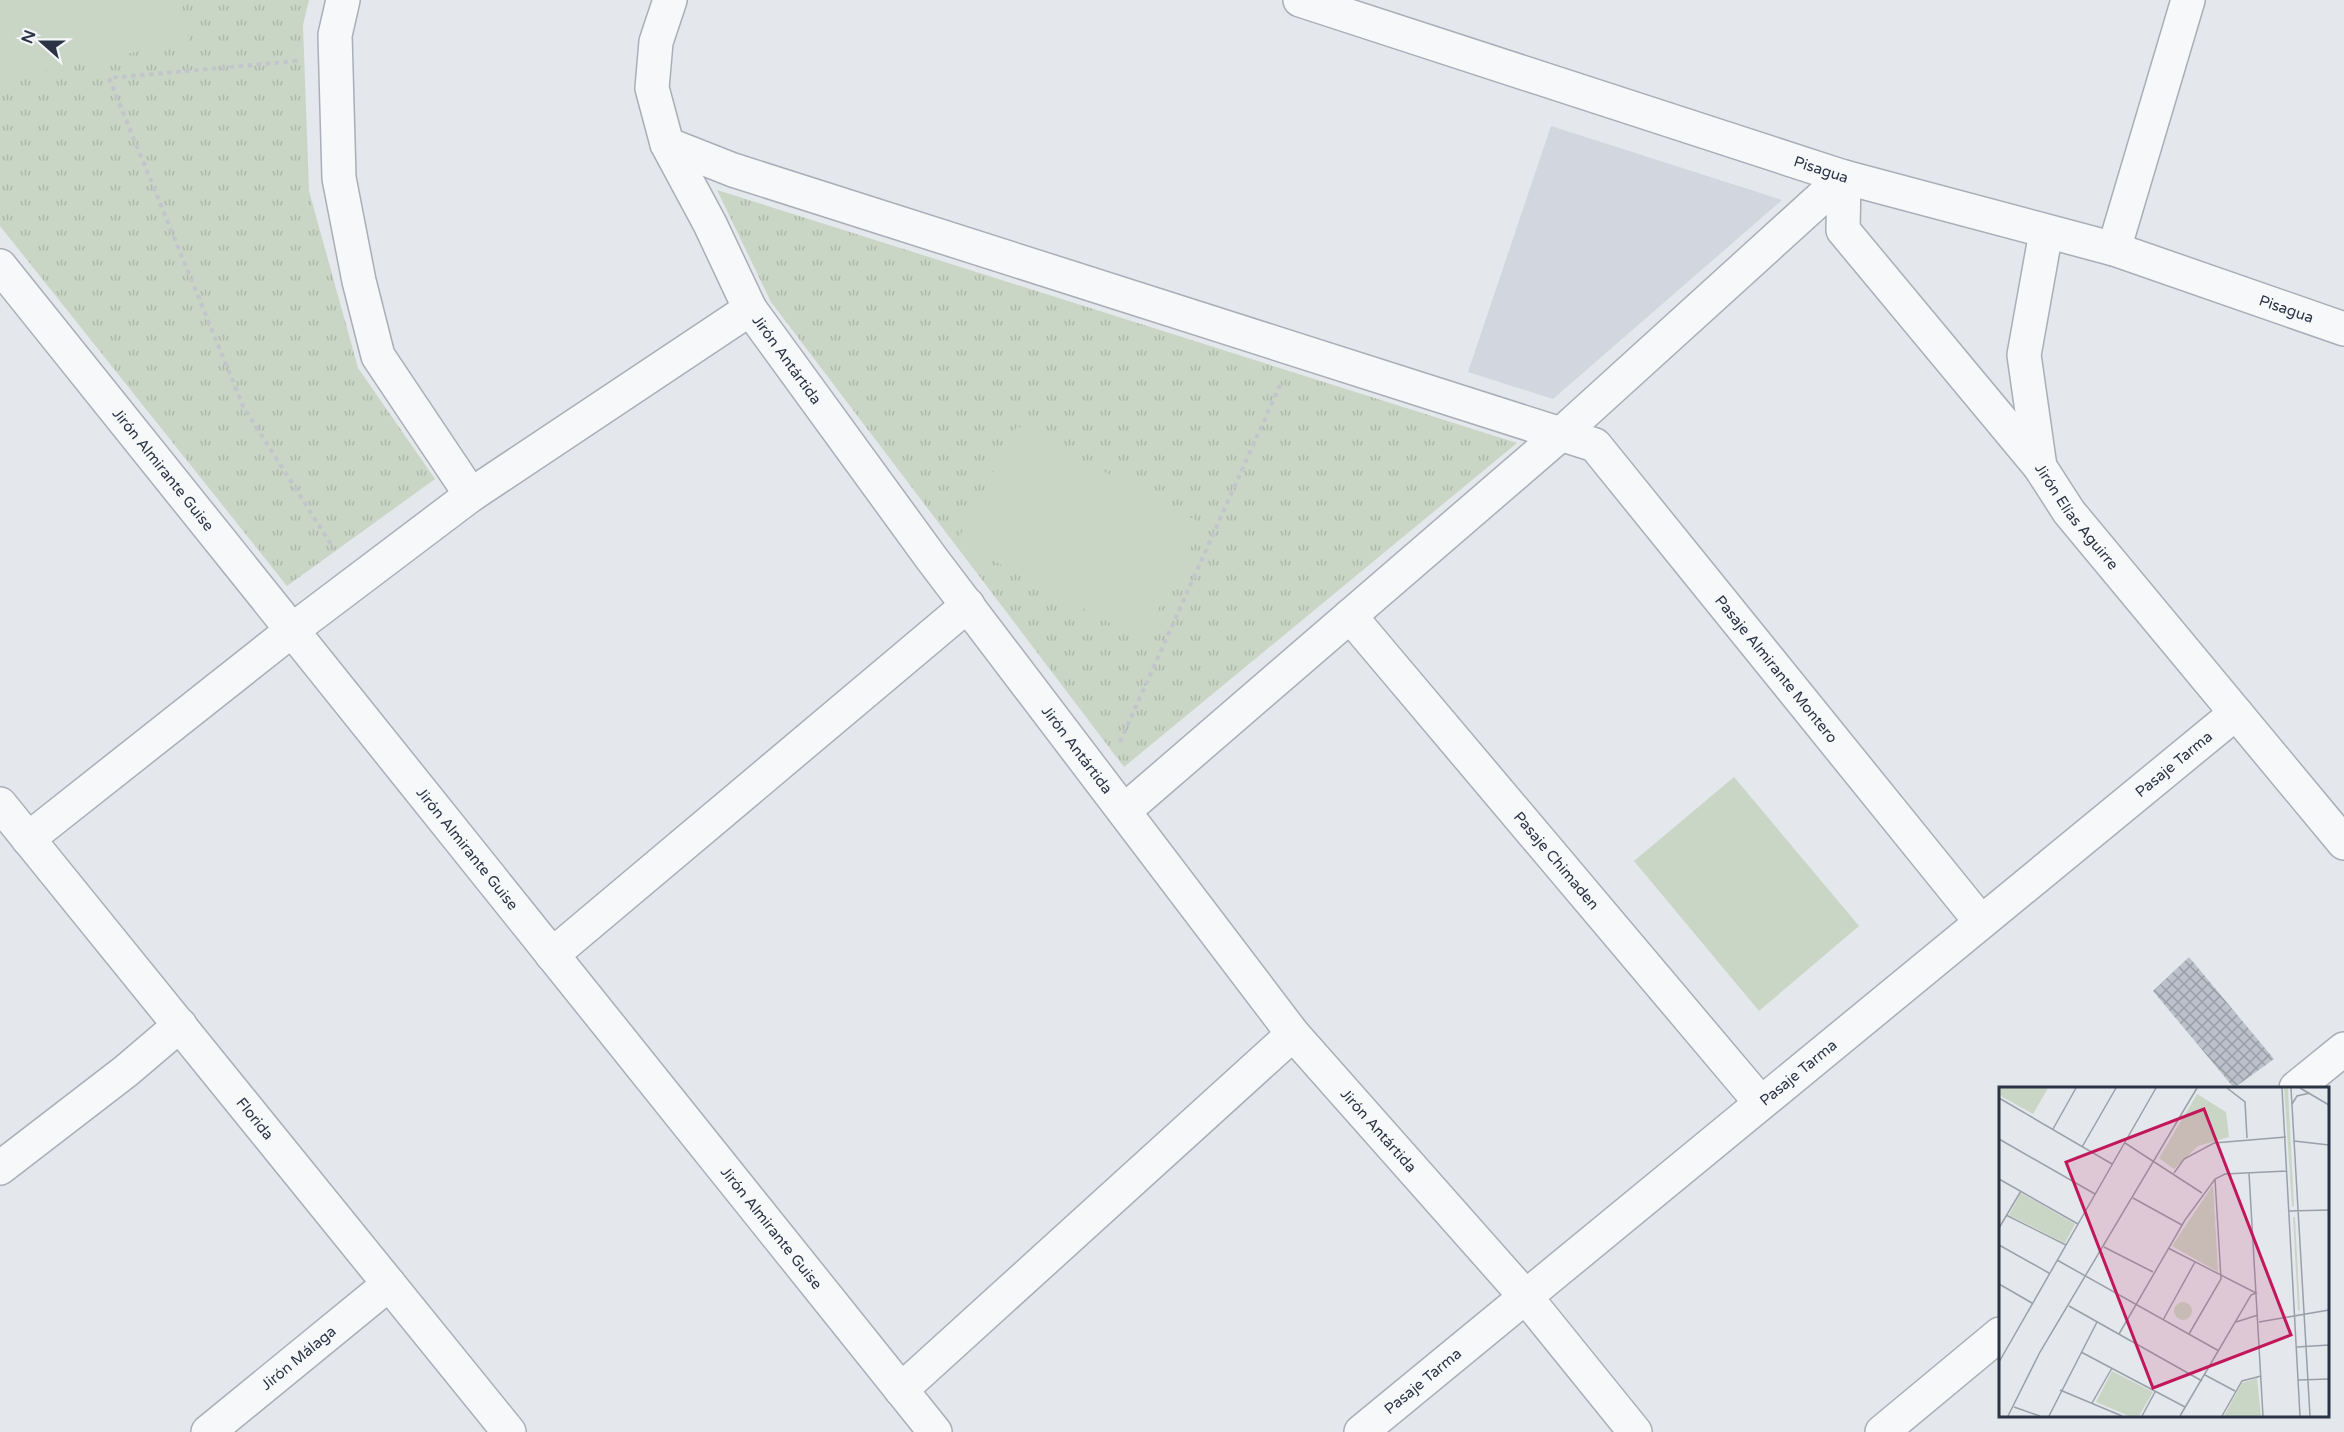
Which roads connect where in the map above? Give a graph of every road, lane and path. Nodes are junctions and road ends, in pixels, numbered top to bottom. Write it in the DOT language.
graph roads {
  1 [pos="343,0"];
  2 [pos="670,0"];
  3 [pos="1300,0"];
  4 [pos="2188,0"];
  5 [pos="336,58"];
  6 [pos="667,144"];
  7 [pos="1844,177"];
  8 [pos="2046,231"];
  9 [pos="2114,249"];
  10 [pos="0,266"];
  11 [pos="750,309"];
  12 [pos="2344,330"];
  13 [pos="1296,349"];
  14 [pos="1561,434"];
  15 [pos="2040,467"];
  16 [pos="471,495"];
  17 [pos="356,582"];
  18 [pos="968,605"];
  19 [pos="1350,616"];
  20 [pos="291,631"];
  21 [pos="2236,713"];
  22 [pos="1102,781"];
  23 [pos="0,804"];
  24 [pos="1124,811"];
  25 [pos="28,839"];
  26 [pos="2344,843"];
  27 [pos="1981,922"];
  28 [pos="552,955"];
  29 [pos="180,1025"];
  30 [pos="1293,1034"];
  31 [pos="2344,1049"];
  32 [pos="2298,1087"];
  33 [pos="1761,1103"];
  34 [pos="0,1168"];
  35 [pos="389,1284"];
  36 [pos="1525,1296"];
  37 [pos="1999,1336"];
  38 [pos="901,1390"];
  39 [pos="208,1432"];
  40 [pos="509,1432"];
  41 [pos="935,1432"];
  42 [pos="1361,1432"];
  43 [pos="1635,1432"];
  44 [pos="1882,1432"];
  1 -- 5 [label="street"];
  2 -- 6 [label="street, Jirón Antártida"];
  3 -- 7 [label="street, Pisagua"];
  4 -- 9 [label="street"];
  5 -- 16 [label="street"];
  5 -- 17 [label="path"];
  6 -- 11 [label="street, Jirón Antártida"];
  6 -- 13 [label="street, Pasaje Almirante Montero"];
  7 -- 8 [label="street, Pisagua"];
  7 -- 14 [label="street"];
  7 -- 15 [label="street, Jirón Elías Aguirre"];
  8 -- 9 [label="street, Pisagua"];
  8 -- 15 [label="street"];
  9 -- 12 [label="street, Pisagua"];
  10 -- 20 [label="street, Jirón Almirante Guise"];
  11 -- 16 [label="street"];
  11 -- 18 [label="street, Jirón Antártida"];
  13 -- 14 [label="street, Pasaje Almirante Montero"];
  13 -- 22 [label="path"];
  14 -- 19 [label="street"];
  14 -- 27 [label="street, Pasaje Almirante Montero"];
  15 -- 21 [label="street, Jirón Elías Aguirre"];
  16 -- 17 [label="street"];
  17 -- 20 [label="street"];
  18 -- 22 [label="street, Jirón Antártida"];
  18 -- 28 [label="street"];
  19 -- 24 [label="street"];
  19 -- 33 [label="street, Pasaje Chimaden"];
  20 -- 25 [label="street"];
  20 -- 28 [label="street, Jirón Almirante Guise"];
  21 -- 26 [label="street, Jirón Elías Aguirre"];
  21 -- 27 [label="street, Pasaje Tarma"];
  22 -- 24 [label="street, Jirón Antártida"];
  23 -- 25 [label="street, Florida"];
  24 -- 30 [label="street, Jirón Antártida"];
  25 -- 29 [label="street, Florida"];
  27 -- 33 [label="street, Pasaje Tarma"];
  28 -- 38 [label="street, Jirón Almirante Guise"];
  29 -- 34 [label="street"];
  29 -- 35 [label="street, Florida"];
  30 -- 36 [label="street, Jirón Antártida"];
  30 -- 38 [label="street"];
  31 -- 32 [label="street"];
  33 -- 36 [label="street, Pasaje Tarma"];
  35 -- 39 [label="street, Jirón Málaga"];
  35 -- 40 [label="street, Florida"];
  36 -- 42 [label="street, Pasaje Tarma"];
  36 -- 43 [label="street, Jirón Antártida"];
  37 -- 44 [label="street"];
  38 -- 41 [label="street, Jirón Almirante Guise"];
}
